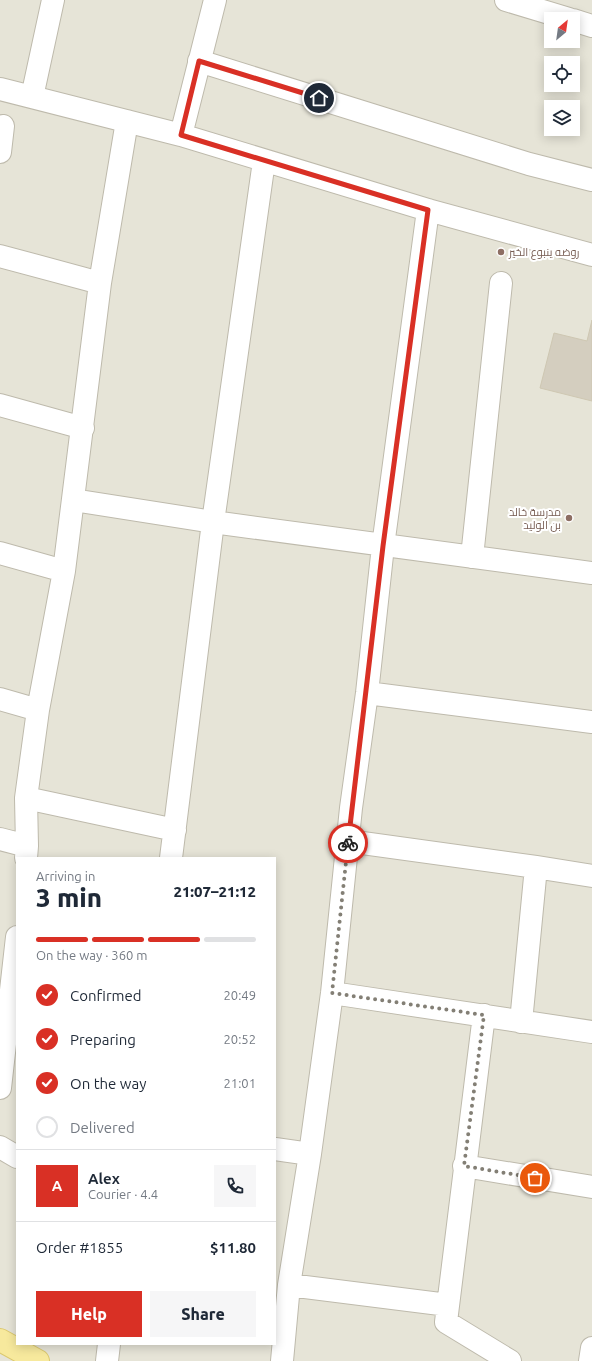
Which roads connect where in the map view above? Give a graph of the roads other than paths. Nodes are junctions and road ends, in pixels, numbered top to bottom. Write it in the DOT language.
graph roads {
  1 [pos="53,0"];
  2 [pos="214,0"];
  3 [pos="506,0"];
  4 [pos="545,12"];
  5 [pos="580,22"];
  6 [pos="592,26"];
  7 [pos="199,61"];
  8 [pos="0,88"];
  9 [pos="32,97"];
  10 [pos="127,121"];
  11 [pos="3,126"];
  12 [pos="181,135"];
  13 [pos="0,152"];
  14 [pos="264,161"];
  15 [pos="592,180"];
  16 [pos="428,210"];
  17 [pos="592,255"];
  18 [pos="0,256"];
  19 [pos="501,283"];
  20 [pos="100,284"];
  21 [pos="0,404"];
  22 [pos="83,428"];
  23 [pos="73,500"];
  24 [pos="214,522"];
  25 [pos="383,546"];
  26 [pos="0,553"];
  27 [pos="472,557"];
  28 [pos="64,571"];
  29 [pos="592,573"];
  30 [pos="367,693"];
  31 [pos="0,699"];
  32 [pos="38,710"];
  33 [pos="592,722"];
  34 [pos="26,798"];
  35 [pos="175,830"];
  36 [pos="0,839"];
  37 [pos="348,841"];
  38 [pos="27,852"];
  39 [pos="171,857"];
  40 [pos="536,867"];
  41 [pos="592,876"];
  42 [pos="16,946"];
  43 [pos="332,993"];
  44 [pos="484,1015"];
  45 [pos="521,1022"];
  46 [pos="592,1032"];
  47 [pos="0,1088"];
  48 [pos="0,1147"];
  49 [pos="276,1149"];
  50 [pos="310,1154"];
  51 [pos="16,1156"];
  52 [pos="464,1166"];
  53 [pos="592,1187"];
  54 [pos="289,1285"];
  55 [pos="448,1305"];
  56 [pos="0,1340"];
  57 [pos="109,1345"];
  58 [pos="592,1348"];
  59 [pos="38,1361"];
  60 [pos="107,1361"];
  61 [pos="282,1361"];
  62 [pos="510,1361"];
  63 [pos="590,1361"];
  1 -- 9 [label="street"];
  2 -- 7 [label="street"];
  3 -- 4 [label="street"];
  5 -- 6 [label="street"];
  7 -- 12 [label="street"];
  7 -- 15 [label="street"];
  8 -- 9 [label="street"];
  9 -- 10 [label="street"];
  10 -- 12 [label="street"];
  10 -- 20 [label="street"];
  11 -- 13 [label="street"];
  12 -- 14 [label="street"];
  14 -- 16 [label="street"];
  14 -- 24 [label="street"];
  16 -- 17 [label="street"];
  16 -- 25 [label="street"];
  18 -- 20 [label="street"];
  19 -- 27 [label="street"];
  20 -- 22 [label="street"];
  21 -- 22 [label="street"];
  22 -- 23 [label="street"];
  23 -- 24 [label="street"];
  23 -- 28 [label="street"];
  24 -- 25 [label="street"];
  24 -- 35 [label="street"];
  25 -- 27 [label="street"];
  25 -- 30 [label="street"];
  26 -- 28 [label="street"];
  27 -- 29 [label="street"];
  28 -- 32 [label="street"];
  30 -- 33 [label="street"];
  30 -- 37 [label="street"];
  31 -- 32 [label="street"];
  32 -- 34 [label="street"];
  34 -- 35 [label="street"];
  34 -- 38 [label="street"];
  35 -- 39 [label="street"];
  36 -- 38 [label="street"];
  37 -- 40 [label="street"];
  37 -- 43 [label="street"];
  40 -- 41 [label="street"];
  40 -- 45 [label="street"];
  42 -- 47 [label="street"];
  43 -- 44 [label="street"];
  43 -- 50 [label="street"];
  44 -- 45 [label="street"];
  44 -- 52 [label="street"];
  45 -- 46 [label="street"];
  48 -- 51 [label="street"];
  49 -- 50 [label="street"];
  50 -- 54 [label="street"];
  52 -- 53 [label="street"];
  52 -- 55 [label="street"];
  54 -- 55 [label="street"];
  54 -- 61 [label="street"];
  55 -- 62 [label="street"];
  56 -- 59 [label="main road"];
  57 -- 60 [label="street"];
  58 -- 63 [label="street"];
}
